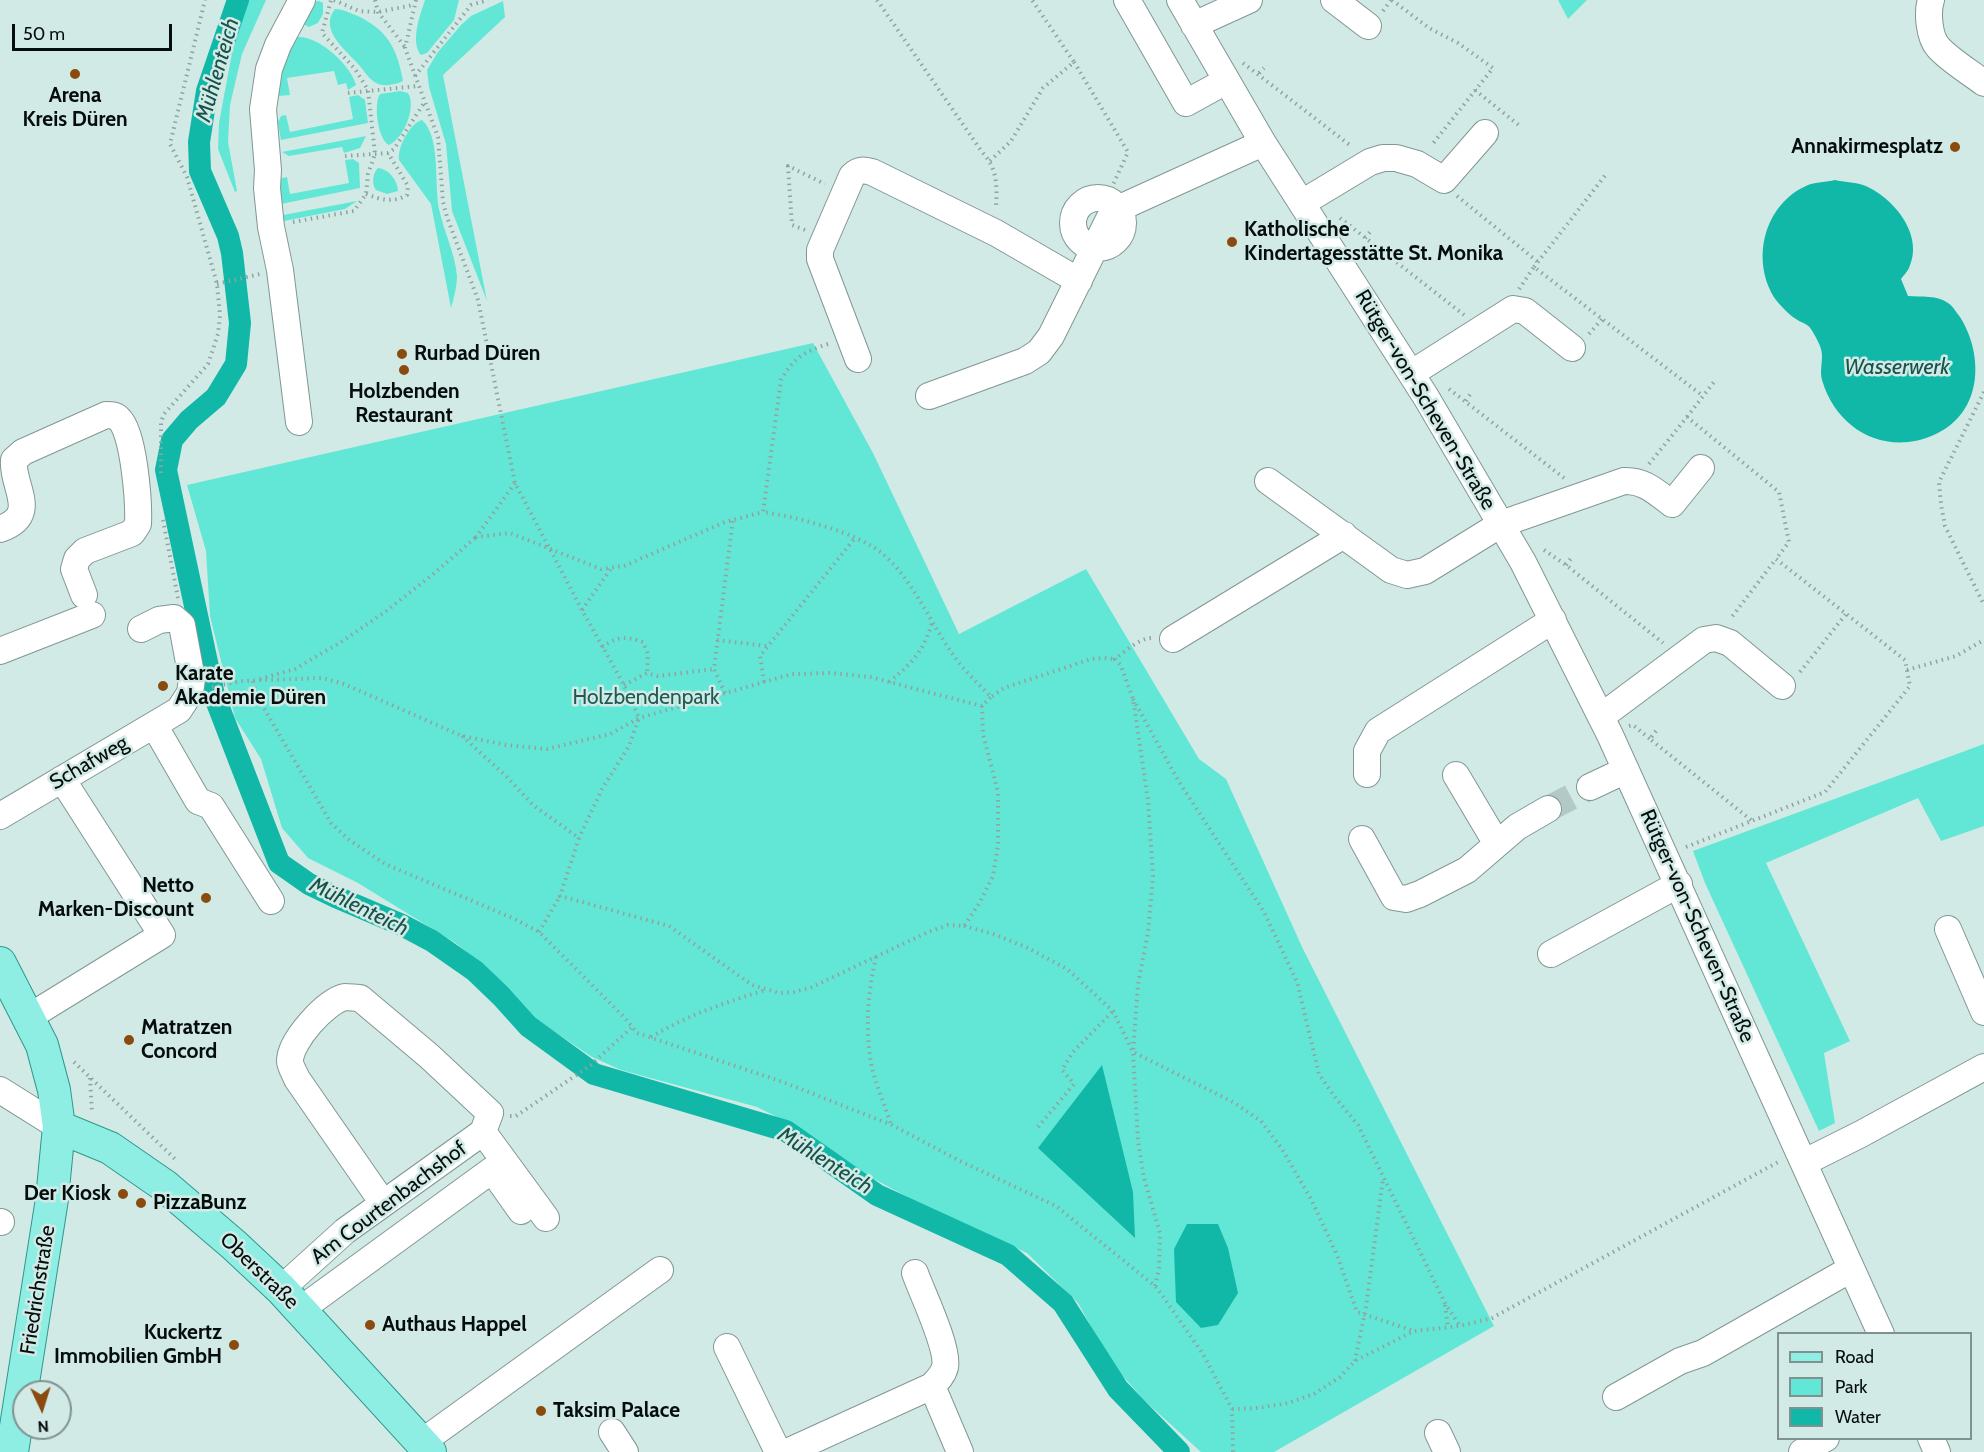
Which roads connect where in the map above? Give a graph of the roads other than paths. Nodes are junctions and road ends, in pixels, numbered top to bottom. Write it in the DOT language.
graph roads {
  1 [pos="302,0"];
  2 [pos="1127,0"];
  3 [pos="1179,0"];
  4 [pos="1249,0"];
  5 [pos="1334,0"];
  6 [pos="1931,0"];
  7 [pos="1194,25"];
  8 [pos="1368,26"];
  9 [pos="1224,77"];
  10 [pos="1984,83"];
  11 [pos="1485,133"];
  12 [pos="1263,143"];
  13 [pos="1113,203"];
  14 [pos="1302,203"];
  15 [pos="1095,248"];
  16 [pos="1079,281"];
  17 [pos="854,347"];
  18 [pos="1572,348"];
  19 [pos="1412,373"];
  20 [pos="929,396"];
  21 [pos="299,422"];
  22 [pos="1701,468"];
  23 [pos="1268,481"];
  24 [pos="1501,524"];
  25 [pos="4,528"];
  26 [pos="1344,535"];
  27 [pos="1553,620"];
  28 [pos="141,629"];
  29 [pos="1173,639"];
  30 [pos="0,651"];
  31 [pos="1782,686"];
  32 [pos="1602,716"];
  33 [pos="154,726"];
  34 [pos="1626,770"];
  35 [pos="1366,774"];
  36 [pos="1456,775"];
  37 [pos="62,779"];
  38 [pos="1590,787"];
  39 [pos="1548,809"];
  40 [pos="0,816"];
  41 [pos="1362,840"];
  42 [pos="1497,844"];
  43 [pos="1679,884"];
  44 [pos="271,901"];
  45 [pos="1948,929"];
  46 [pos="1551,954"];
  47 [pos="0,963"];
  48 [pos="1984,1012"];
  49 [pos="30,1017"];
  50 [pos="1984,1067"];
  51 [pos="0,1090"];
  52 [pos="486,1122"];
  53 [pos="59,1127"];
  54 [pos="1802,1156"];
  55 [pos="383,1203"];
  56 [pos="521,1210"];
  57 [pos="546,1218"];
  58 [pos="1851,1269"];
  59 [pos="660,1270"];
  60 [pos="915,1273"];
  61 [pos="290,1299"];
  62 [pos="1880,1332"];
  63 [pos="727,1347"];
  64 [pos="932,1386"];
  65 [pos="1616,1397"];
  66 [pos="9,1437"];
  67 [pos="1823,1440"];
  68 [pos="426,1447"];
  69 [pos="792,1450"];
  70 [pos="960,1452"];
  71 [pos="1802,1452"];
  1 -- 21 [label="street"];
  2 -- 9 [label="street"];
  3 -- 7 [label="street, Rütger-von-Scheven-Straße"];
  4 -- 7 [label="street"];
  5 -- 8 [label="street"];
  6 -- 10 [label="street"];
  7 -- 9 [label="street, Rütger-von-Scheven-Straße"];
  9 -- 12 [label="street, Rütger-von-Scheven-Straße"];
  11 -- 14 [label="street"];
  12 -- 13 [label="street"];
  12 -- 14 [label="street, Rütger-von-Scheven-Straße"];
  13 -- 15 [label="street"];
  13 -- 15 [label="street"];
  14 -- 19 [label="street, Rütger-von-Scheven-Straße"];
  15 -- 16 [label="street"];
  16 -- 17 [label="street"];
  16 -- 20 [label="street"];
  18 -- 19 [label="street"];
  19 -- 24 [label="street, Rütger-von-Scheven-Straße"];
  22 -- 24 [label="street"];
  23 -- 26 [label="street, Rütger-von-Scheven-Straße"];
  24 -- 26 [label="street, Rütger-von-Scheven-Straße"];
  24 -- 27 [label="street, Rütger-von-Scheven-Straße"];
  25 -- 30 [label="street"];
  26 -- 29 [label="street"];
  27 -- 32 [label="street, Rütger-von-Scheven-Straße"];
  27 -- 35 [label="street"];
  28 -- 33 [label="street, Schafweg"];
  31 -- 32 [label="street"];
  32 -- 34 [label="street, Rütger-von-Scheven-Straße"];
  33 -- 37 [label="street, Schafweg"];
  33 -- 44 [label="street"];
  34 -- 38 [label="street"];
  34 -- 43 [label="street, Rütger-von-Scheven-Straße"];
  36 -- 42 [label="street"];
  37 -- 40 [label="street, Schafweg"];
  37 -- 49 [label="street"];
  39 -- 42 [label="street"];
  41 -- 42 [label="street"];
  43 -- 46 [label="street"];
  43 -- 54 [label="street, Rütger-von-Scheven-Straße"];
  45 -- 48 [label="street"];
  47 -- 49 [label="main road, Friedrichstraße"];
  49 -- 53 [label="main road, Friedrichstraße"];
  50 -- 54 [label="street"];
  51 -- 53 [label="street"];
  52 -- 55 [label="street, Am Courtenbachshof"];
  52 -- 55 [label="street"];
  52 -- 57 [label="street"];
  53 -- 61 [label="main road, Oberstraße"];
  53 -- 66 [label="main road, Friedrichstraße"];
  54 -- 58 [label="street, Rütger-von-Scheven-Straße"];
  55 -- 61 [label="street, Am Courtenbachshof"];
  56 -- 61 [label="street"];
  58 -- 62 [label="street, Rütger-von-Scheven-Straße"];
  58 -- 65 [label="street"];
  59 -- 68 [label="street"];
  60 -- 64 [label="street"];
  61 -- 68 [label="main road, Oberstraße"];
  63 -- 69 [label="street"];
  64 -- 69 [label="street"];
  64 -- 70 [label="street"];
  67 -- 71 [label="street"];
}
